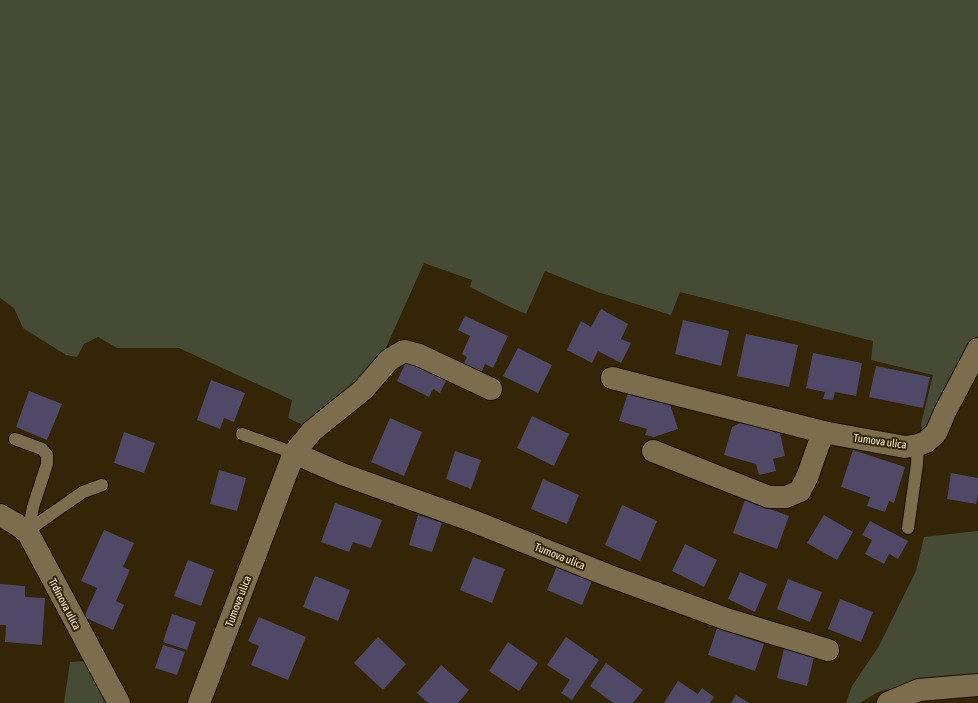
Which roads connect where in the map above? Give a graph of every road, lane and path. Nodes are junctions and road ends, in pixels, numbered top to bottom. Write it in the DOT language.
graph roads {
  1 [pos="978,349"];
  2 [pos="612,378"];
  3 [pos="492,389"];
  4 [pos="823,432"];
  5 [pos="242,434"];
  6 [pos="15,439"];
  7 [pos="918,446"];
  8 [pos="653,451"];
  9 [pos="294,453"];
  10 [pos="102,485"];
  11 [pos="0,515"];
  12 [pos="908,528"];
  13 [pos="28,533"];
  14 [pos="828,650"];
  15 [pos="978,685"];
  16 [pos="119,703"];
  17 [pos="199,703"];
  18 [pos="888,703"];
  1 -- 7 [label="street, Tumova ulica"];
  2 -- 4 [label="street, Tumova ulica"];
  3 -- 9 [label="street, Tumova ulica"];
  4 -- 7 [label="street, Tumova ulica"];
  4 -- 8 [label="street"];
  5 -- 9 [label="lane"];
  6 -- 13 [label="lane"];
  7 -- 12 [label="lane"];
  9 -- 14 [label="street, Tumova ulica"];
  9 -- 17 [label="street, Tumova ulica"];
  10 -- 13 [label="lane"];
  11 -- 13 [label="street, Trdinova ulica"];
  13 -- 16 [label="street, Trdinova ulica"];
  15 -- 18 [label="street"];
}
